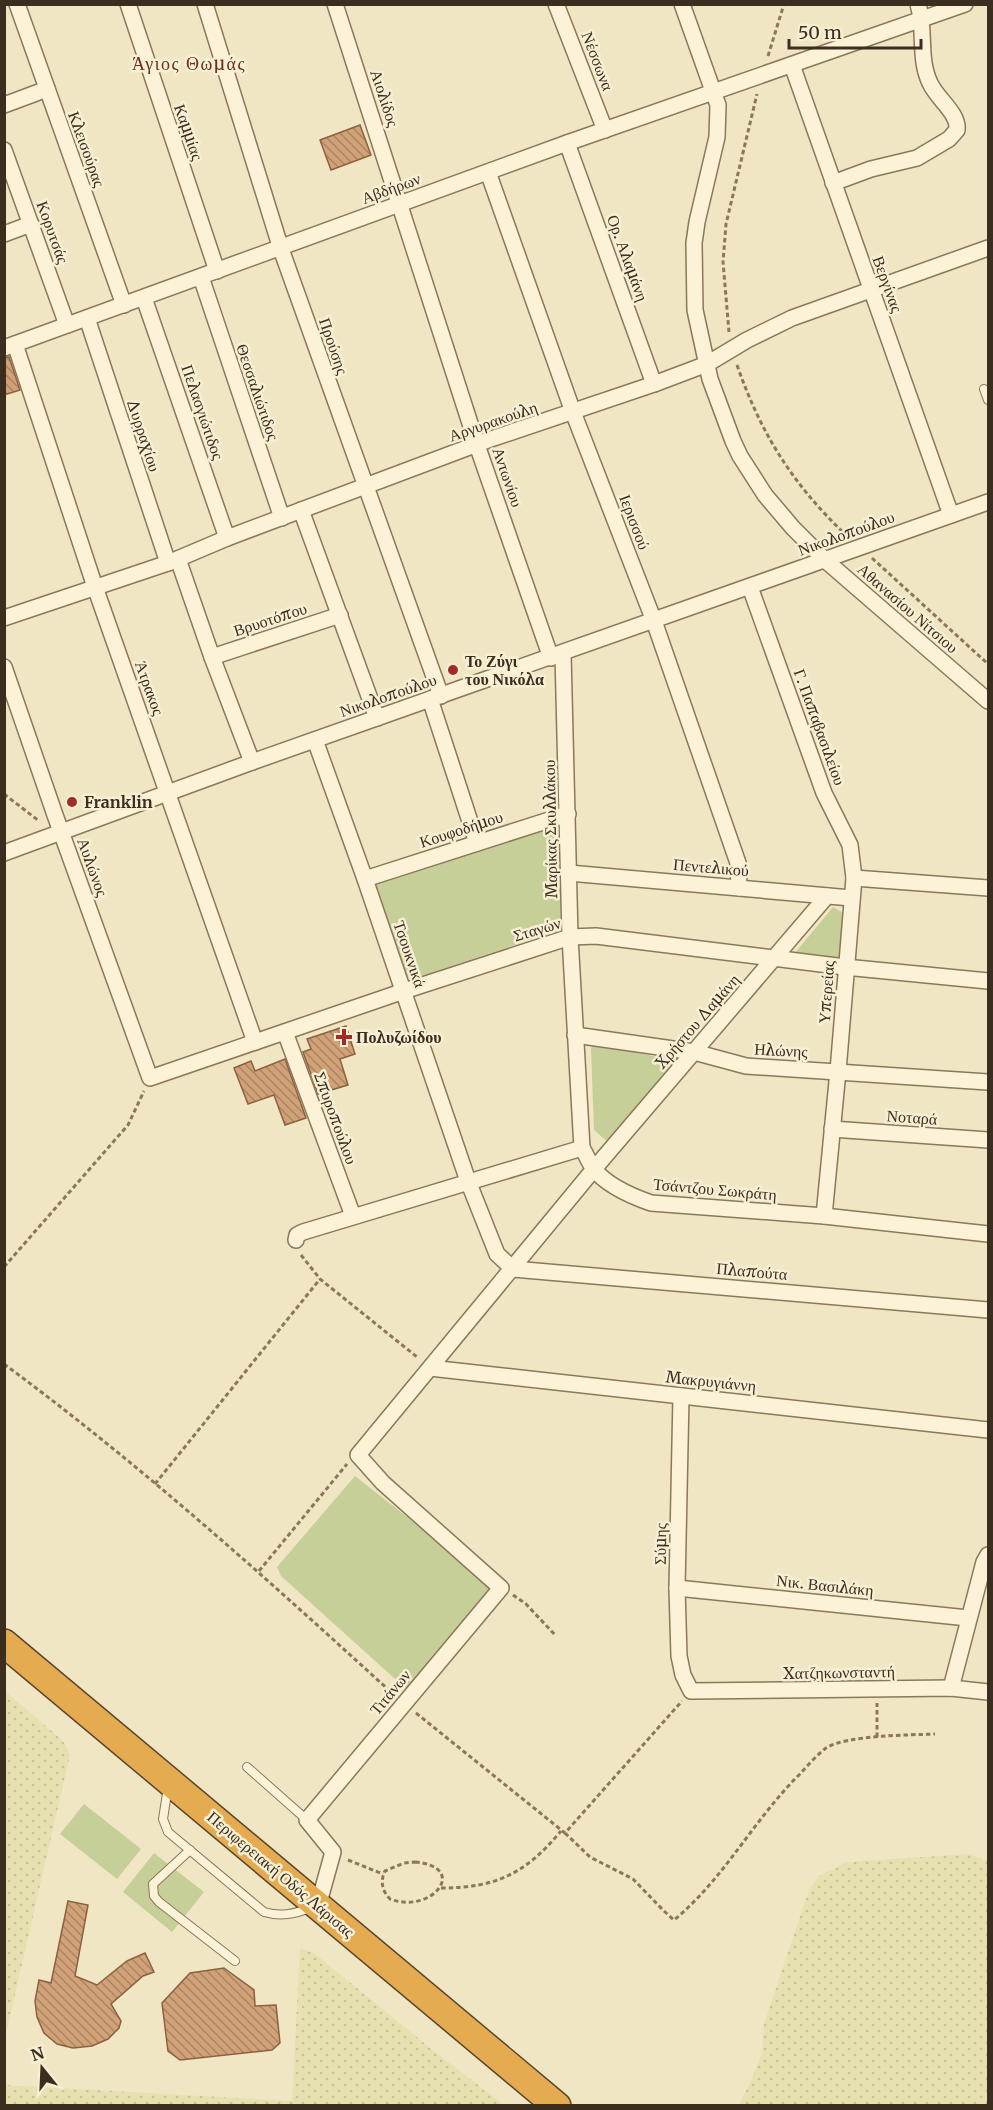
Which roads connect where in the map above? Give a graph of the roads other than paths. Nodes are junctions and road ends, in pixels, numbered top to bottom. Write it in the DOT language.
graph roads {
  1 [pos="17,4"];
  2 [pos="128,4"];
  3 [pos="205,4"];
  4 [pos="335,4"];
  5 [pos="556,4"];
  6 [pos="682,4"];
  7 [pos="918,4"];
  8 [pos="965,4"];
  9 [pos="923,20"];
  10 [pos="792,65"];
  11 [pos="47,89"];
  12 [pos="714,93"];
  13 [pos="4,105"];
  14 [pos="605,130"];
  15 [pos="567,143"];
  16 [pos="4,150"];
  17 [pos="488,172"];
  18 [pos="833,183"];
  19 [pos="401,204"];
  20 [pos="31,224"];
  21 [pos="4,234"];
  22 [pos="988,248"];
  23 [pos="281,249"];
  24 [pos="218,271"];
  25 [pos="201,277"];
  26 [pos="871,290"];
  27 [pos="144,297"];
  28 [pos="123,305"];
  29 [pos="87,318"];
  30 [pos="67,326"];
  31 [pos="10,346"];
  32 [pos="707,364"];
  33 [pos="654,384"];
  34 [pos="984,390"];
  35 [pos="988,400"];
  36 [pos="573,412"];
  37 [pos="477,445"];
  38 [pos="365,486"];
  39 [pos="988,502"];
  40 [pos="301,510"];
  41 [pos="951,515"];
  42 [pos="282,518"];
  43 [pos="227,538"];
  44 [pos="825,560"];
  45 [pos="173,561"];
  46 [pos="95,586"];
  47 [pos="750,587"];
  48 [pos="340,615"];
  49 [pos="4,618"];
  50 [pos="654,621"];
  51 [pos="557,656"];
  52 [pos="212,657"];
  53 [pos="4,667"];
  54 [pos="435,698"];
  55 [pos="988,701"];
  56 [pos="377,717"];
  57 [pos="315,740"];
  58 [pos="252,762"];
  59 [pos="169,792"];
  60 [pos="568,814"];
  61 [pos="61,831"];
  62 [pos="477,843"];
  63 [pos="4,853"];
  64 [pos="568,873"];
  65 [pos="854,878"];
  66 [pos="365,879"];
  67 [pos="739,888"];
  68 [pos="988,888"];
  69 [pos="827,896"];
  70 [pos="850,898"];
  71 [pos="570,937"];
  72 [pos="775,958"];
  73 [pos="845,967"];
  74 [pos="988,981"];
  75 [pos="404,991"];
  76 [pos="285,1032"];
  77 [pos="575,1035"];
  78 [pos="255,1042"];
  79 [pos="694,1052"];
  80 [pos="838,1071"];
  81 [pos="150,1078"];
  82 [pos="988,1082"];
  83 [pos="832,1129"];
  84 [pos="988,1140"];
  85 [pos="582,1148"];
  86 [pos="594,1169"];
  87 [pos="468,1181"];
  88 [pos="352,1216"];
  89 [pos="824,1216"];
  90 [pos="988,1234"];
  91 [pos="296,1240"];
  92 [pos="513,1269"];
  93 [pos="988,1310"];
  94 [pos="430,1368"];
  95 [pos="681,1396"];
  96 [pos="988,1430"];
  97 [pos="988,1556"];
  98 [pos="501,1588"];
  99 [pos="677,1588"];
  100 [pos="968,1618"];
  101 [pos="4,1643"];
  102 [pos="951,1688"];
  103 [pos="691,1691"];
  104 [pos="988,1692"];
  105 [pos="247,1767"];
  106 [pos="169,1780"];
  107 [pos="307,1820"];
  108 [pos="190,1850"];
  109 [pos="318,1906"];
  110 [pos="235,1961"];
  111 [pos="557,2106"];
  1 -- 11 [label="street, Κλεισούρας"];
  2 -- 24 [label="street, Καμμίας"];
  3 -- 23 [label="street, Προύσης"];
  4 -- 19 [label="street, Αιολίδος"];
  5 -- 14 [label="street, Νέσσωνα"];
  6 -- 12 [label="street, Αθανασίου Νίτσιου"];
  7 -- 9 [label="street"];
  8 -- 9 [label="street, Αβδήρων"];
  9 -- 10 [label="street, Αβδήρων"];
  9 -- 18 [label="street"];
  10 -- 12 [label="street, Αβδήρων"];
  10 -- 18 [label="street, Βεργίνας"];
  11 -- 13 [label="street"];
  11 -- 28 [label="street, Κλεισούρας"];
  12 -- 14 [label="street, Αβδήρων"];
  12 -- 32 [label="street, Αθανασίου Νίτσιου"];
  14 -- 15 [label="street, Αβδήρων"];
  15 -- 17 [label="street, Αβδήρων"];
  15 -- 33 [label="street, Ορ. Αλαμάνη"];
  16 -- 20 [label="street, Κορυτσάς"];
  17 -- 19 [label="street, Αβδήρων"];
  17 -- 36 [label="street, Ιερισσού"];
  18 -- 26 [label="street, Βεργίνας"];
  19 -- 23 [label="street, Αβδήρων"];
  19 -- 37 [label="street, Αντωνίου"];
  20 -- 21 [label="street"];
  20 -- 30 [label="street, Κορυτσάς"];
  22 -- 26 [label="street, Αργυρακούλη"];
  23 -- 24 [label="street, Αβδήρων"];
  23 -- 38 [label="street, Προύσης"];
  24 -- 25 [label="street, Αβδήρων"];
  25 -- 27 [label="street, Αβδήρων"];
  25 -- 42 [label="street, Θεσσαλιώτιδος"];
  26 -- 32 [label="street, Αργυρακούλη"];
  26 -- 41 [label="street, Βεργίνας"];
  27 -- 28 [label="street, Αβδήρων"];
  27 -- 43 [label="street, Πελασγιώτιδος"];
  28 -- 29 [label="street, Αβδήρων"];
  29 -- 30 [label="street, Αβδήρων"];
  29 -- 45 [label="street, Δυρραχίου"];
  30 -- 31 [label="street, Αβδήρων"];
  31 -- 46 [label="street, Άτρακος"];
  32 -- 33 [label="street, Αργυρακούλη"];
  32 -- 44 [label="street, Αθανασίου Νίτσιου"];
  33 -- 36 [label="street, Αργυρακούλη"];
  34 -- 35 [label="lane"];
  36 -- 37 [label="street, Αργυρακούλη"];
  36 -- 50 [label="street, Ιερισσού"];
  37 -- 38 [label="street, Αργυρακούλη"];
  37 -- 51 [label="street, Αντωνίου"];
  38 -- 40 [label="street, Αργυρακούλη"];
  38 -- 54 [label="street, Προύσης"];
  39 -- 41 [label="street, Νικολοπούλου"];
  40 -- 42 [label="street, Αργυρακούλη"];
  40 -- 48 [label="street"];
  41 -- 44 [label="street, Νικολοπούλου"];
  42 -- 43 [label="street, Αργυρακούλη"];
  43 -- 45 [label="street, Αργυρακούλη"];
  44 -- 47 [label="street, Νικολοπούλου"];
  44 -- 55 [label="street, Αθανασίου Νίτσιου"];
  45 -- 46 [label="street, Αργυρακούλη"];
  45 -- 52 [label="street, Δυρραχίου"];
  46 -- 49 [label="street, Αργυρακούλη"];
  46 -- 59 [label="street, Άτρακος"];
  47 -- 50 [label="street, Νικολοπούλου"];
  47 -- 65 [label="street, Γ. Παπαβασιλείου"];
  48 -- 52 [label="street, Βρυοτόπου"];
  48 -- 56 [label="street"];
  50 -- 51 [label="street, Νικολοπούλου"];
  50 -- 67 [label="street, Ιερισσού"];
  51 -- 54 [label="street, Νικολοπούλου"];
  51 -- 60 [label="street, Μαρίκας Σκυλλάκου"];
  52 -- 58 [label="street, Δυρραχίου"];
  53 -- 61 [label="street, Αυλώνος"];
  54 -- 56 [label="street, Νικολοπούλου"];
  54 -- 62 [label="street, Προύσης"];
  56 -- 57 [label="street, Νικολοπούλου"];
  57 -- 58 [label="street, Νικολοπούλου"];
  57 -- 66 [label="street, Τσουκνικά"];
  58 -- 59 [label="street, Νικολοπούλου"];
  59 -- 61 [label="street, Νικολοπούλου"];
  59 -- 78 [label="street, Άτρακος"];
  60 -- 62 [label="street, Κουφοδήμου"];
  60 -- 64 [label="street, Μαρίκας Σκυλλάκου"];
  61 -- 63 [label="street, Νικολοπούλου"];
  61 -- 81 [label="street, Αυλώνος"];
  62 -- 66 [label="street, Κουφοδήμου"];
  64 -- 67 [label="street, Πεντελικού"];
  64 -- 71 [label="street, Μαρίκας Σκυλλάκου"];
  65 -- 68 [label="street"];
  65 -- 70 [label="street, Υπερείας"];
  66 -- 75 [label="street, Τσουκνικά"];
  67 -- 69 [label="street, Πεντελικού"];
  69 -- 70 [label="street, Πεντελικού"];
  69 -- 72 [label="street, Χρήστου Δαμάνη"];
  70 -- 73 [label="street, Υπερείας"];
  71 -- 72 [label="street, Σταγών"];
  71 -- 75 [label="street, Σταγών"];
  71 -- 77 [label="street, Μαρίκας Σκυλλάκου"];
  72 -- 73 [label="street, Σταγών"];
  72 -- 79 [label="street, Χρήστου Δαμάνη"];
  73 -- 74 [label="street, Σταγών"];
  73 -- 80 [label="street, Υπερείας"];
  75 -- 76 [label="street, Σταγών"];
  75 -- 87 [label="street, Τσουκνικά"];
  76 -- 78 [label="street, Σταγών"];
  76 -- 88 [label="street, Σπυροπούλου"];
  77 -- 79 [label="street, Ηλώνης"];
  77 -- 85 [label="street, Μαρίκας Σκυλλάκου"];
  78 -- 81 [label="street, Σταγών"];
  79 -- 80 [label="street, Ηλώνης"];
  79 -- 86 [label="street, Χρήστου Δαμάνη"];
  80 -- 82 [label="street, Ηλώνης"];
  80 -- 83 [label="street, Υπερείας"];
  83 -- 84 [label="street, Νοταρά"];
  83 -- 89 [label="street, Υπερείας"];
  85 -- 86 [label="street, Τσάντζου Σωκράτη"];
  85 -- 87 [label="street"];
  86 -- 89 [label="street, Τσάντζου Σωκράτη"];
  86 -- 92 [label="street, Χρήστου Δαμάνη"];
  87 -- 88 [label="street"];
  87 -- 92 [label="street, Τσουκνικά"];
  88 -- 91 [label="street"];
  89 -- 90 [label="street, Τσάντζου Σωκράτη"];
  92 -- 93 [label="street, Πλαπούτα"];
  92 -- 94 [label="street, Χρήστου Δαμάνη"];
  94 -- 95 [label="street, Μακρυγιάννη"];
  94 -- 98 [label="street, Χρήστου Δαμάνη"];
  95 -- 96 [label="street, Μακρυγιάννη"];
  95 -- 99 [label="street, Σύμης"];
  97 -- 100 [label="street"];
  98 -- 107 [label="street, Τιτάνων"];
  99 -- 100 [label="street, Νικ. Βασιλάκη"];
  99 -- 103 [label="street, Σύμης"];
  100 -- 102 [label="street"];
  101 -- 106 [label="highway, Περιφερειακή Οδός Λάρισας"];
  102 -- 103 [label="street, Χατζηκωνσταντή"];
  102 -- 104 [label="street, Χατζηκωνσταντή"];
  105 -- 107 [label="lane"];
  106 -- 108 [label="lane"];
  106 -- 109 [label="highway, Περιφερειακή Οδός Λάρισας"];
  107 -- 109 [label="street"];
  108 -- 109 [label="lane"];
  108 -- 110 [label="lane"];
  109 -- 111 [label="highway, Περιφερειακή Οδός Λάρισας"];
}
